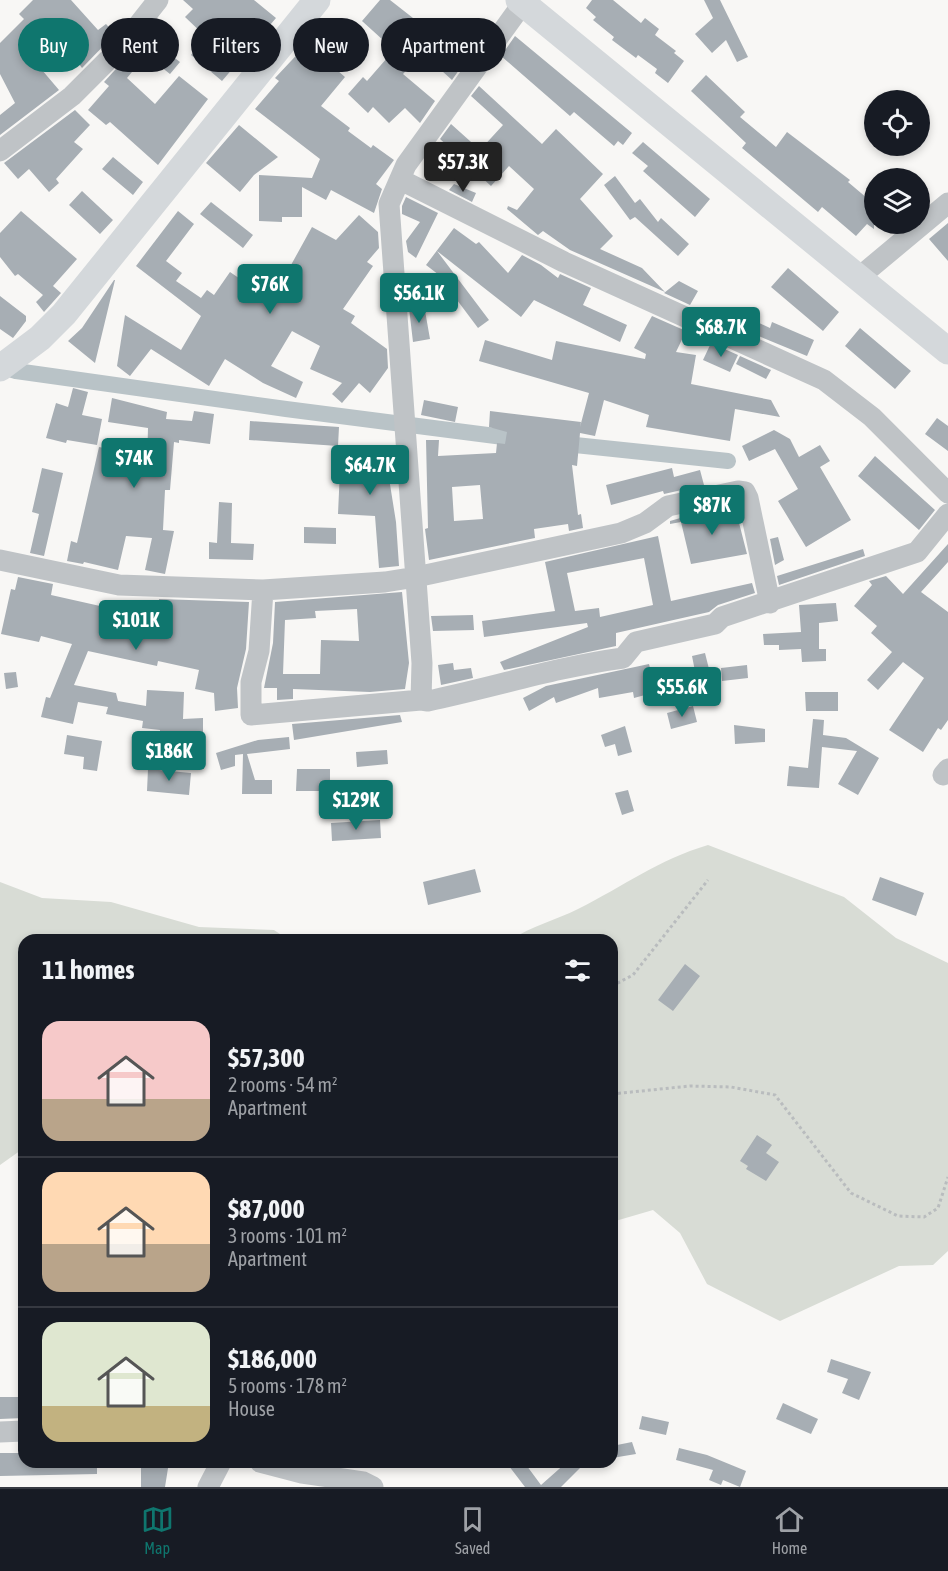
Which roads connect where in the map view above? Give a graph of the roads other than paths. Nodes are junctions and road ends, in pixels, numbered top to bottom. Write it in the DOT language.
graph roads {
  1 [pos="158,0"];
  2 [pos="317,0"];
  3 [pos="521,2"];
  4 [pos="0,151"];
  5 [pos="401,180"];
  6 [pos="948,203"];
  7 [pos="857,279"];
  8 [pos="947,348"];
  9 [pos="0,368"];
  10 [pos="948,493"];
  11 [pos="948,514"];
  12 [pos="0,560"];
  13 [pos="416,577"];
  14 [pos="262,590"];
  15 [pos="770,603"];
  16 [pos="421,700"];
  17 [pos="18,1431"];
  18 [pos="0,1432"];
  19 [pos="218,1468"];
  20 [pos="283,1468"];
  21 [pos="208,1487"];
  22 [pos="373,1487"];
  1 -- 4 [label="street"];
  2 -- 9 [label="main road"];
  3 -- 5 [label="street"];
  3 -- 7 [label="main road"];
  5 -- 10 [label="street"];
  5 -- 13 [label="street"];
  6 -- 7 [label="street"];
  7 -- 8 [label="main road"];
  11 -- 15 [label="street"];
  12 -- 14 [label="street"];
  13 -- 14 [label="street"];
  13 -- 15 [label="street"];
  13 -- 16 [label="street"];
  14 -- 16 [label="street"];
  15 -- 16 [label="street"];
  17 -- 18 [label="street"];
  19 -- 21 [label="street"];
  20 -- 22 [label="street"];
}
